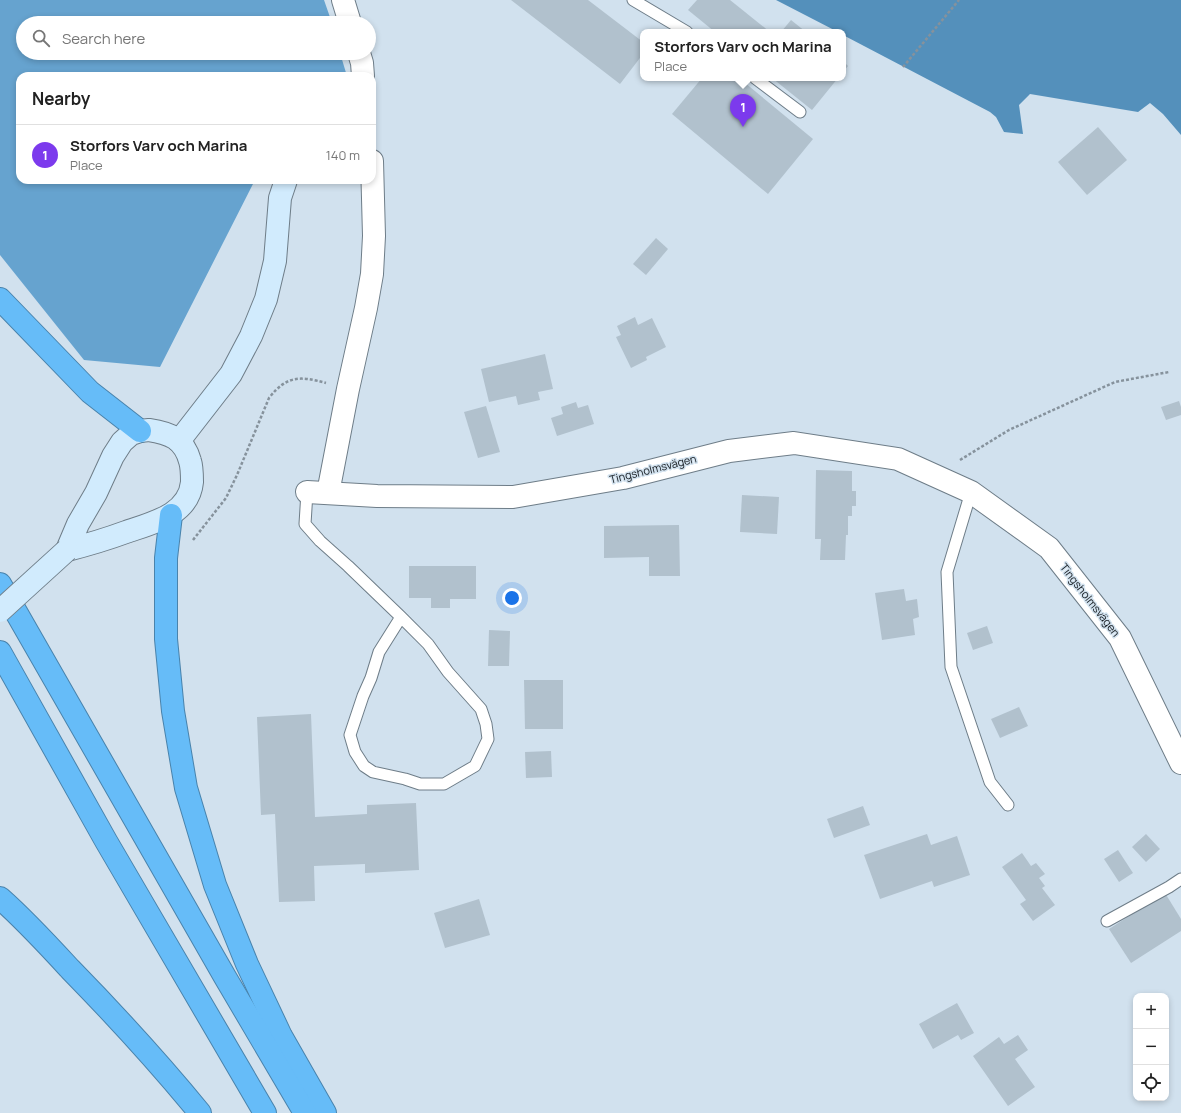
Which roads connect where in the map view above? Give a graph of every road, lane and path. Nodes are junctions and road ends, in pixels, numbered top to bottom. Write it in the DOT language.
graph roads {
  1 [pos="343,0"];
  2 [pos="634,0"];
  3 [pos="959,0"];
  4 [pos="348,16"];
  5 [pos="682,29"];
  6 [pos="361,60"];
  7 [pos="903,67"];
  8 [pos="363,72"];
  9 [pos="759,81"];
  10 [pos="800,112"];
  11 [pos="285,184"];
  12 [pos="373,184"];
  13 [pos="0,299"];
  14 [pos="1169,372"];
  15 [pos="140,431"];
  16 [pos="179,440"];
  17 [pos="936,475"];
  18 [pos="971,492"];
  19 [pos="317,493"];
  20 [pos="170,515"];
  21 [pos="68,550"];
  22 [pos="0,584"];
  23 [pos="0,611"];
  24 [pos="401,617"];
  25 [pos="0,652"];
  26 [pos="1181,763"];
  27 [pos="1008,805"];
  28 [pos="1181,879"];
  29 [pos="0,898"];
  30 [pos="1107,921"];
  31 [pos="200,1113"];
  32 [pos="265,1113"];
  33 [pos="305,1113"];
  34 [pos="325,1113"];
  1 -- 4 [label="street"];
  2 -- 5 [label="lane"];
  3 -- 7 [label="path"];
  6 -- 8 [label="street"];
  9 -- 10 [label="lane"];
  11 -- 16 [label="street"];
  12 -- 19 [label="street"];
  13 -- 15 [label="highway"];
  14 -- 17 [label="path"];
  15 -- 16 [label="street"];
  15 -- 21 [label="street"];
  16 -- 20 [label="street"];
  17 -- 18 [label="street, Tingsholmsvägen"];
  17 -- 19 [label="street, Tingsholmsvägen"];
  18 -- 26 [label="street, Tingsholmsvägen"];
  18 -- 27 [label="lane"];
  19 -- 24 [label="lane"];
  20 -- 21 [label="street"];
  20 -- 34 [label="highway"];
  21 -- 23 [label="street, bridge"];
  22 -- 33 [label="highway"];
  24 -- 24 [label="lane"];
  25 -- 32 [label="highway"];
  28 -- 30 [label="lane"];
  29 -- 31 [label="highway"];
}
